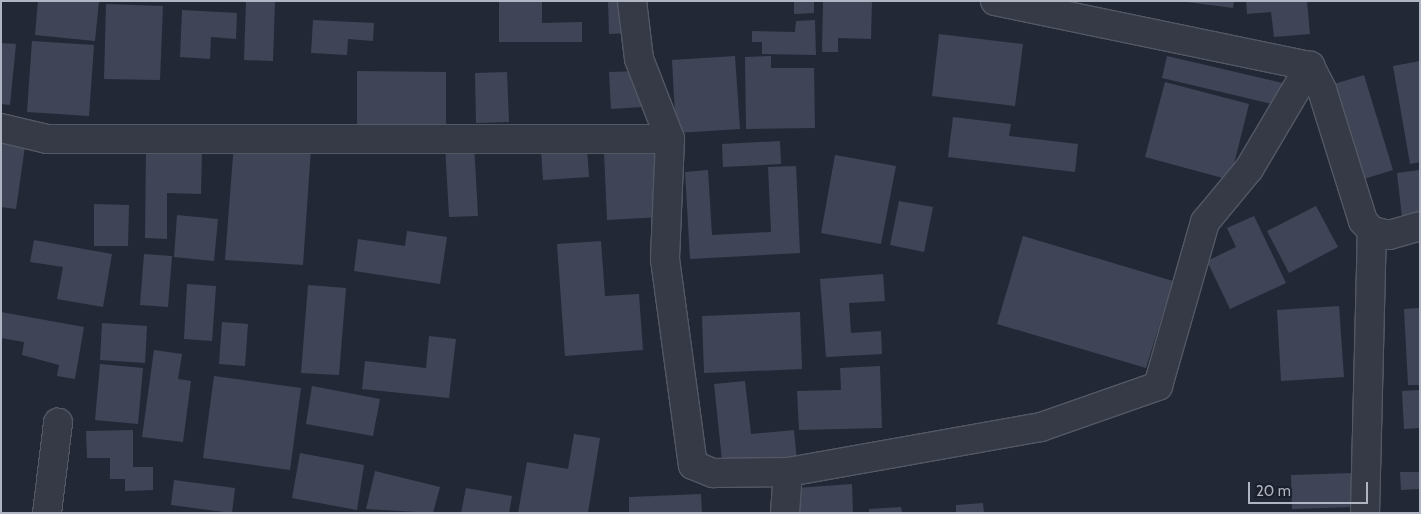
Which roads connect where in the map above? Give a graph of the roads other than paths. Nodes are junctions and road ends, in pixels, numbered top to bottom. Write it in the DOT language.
graph roads {
  1 [pos="632,1"];
  2 [pos="995,1"];
  3 [pos="1310,66"];
  4 [pos="1,128"];
  5 [pos="670,139"];
  6 [pos="1420,226"];
  7 [pos="1372,231"];
  8 [pos="58,424"];
  9 [pos="788,472"];
  10 [pos="46,513"];
  11 [pos="785,513"];
  12 [pos="1364,513"];
  1 -- 5 [label="street"];
  2 -- 3 [label="street"];
  3 -- 7 [label="street"];
  3 -- 9 [label="street"];
  4 -- 5 [label="street"];
  5 -- 9 [label="street"];
  6 -- 7 [label="street"];
  7 -- 12 [label="street"];
  8 -- 10 [label="street"];
  9 -- 11 [label="street"];
}
